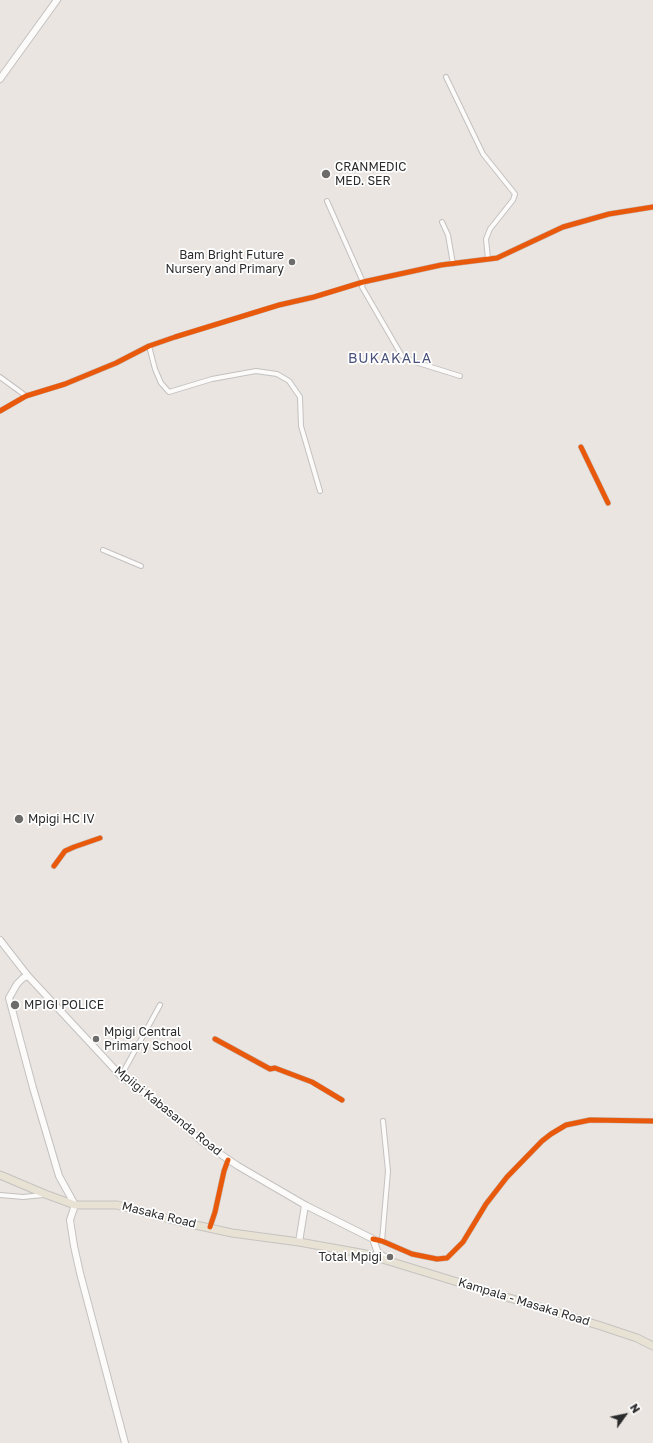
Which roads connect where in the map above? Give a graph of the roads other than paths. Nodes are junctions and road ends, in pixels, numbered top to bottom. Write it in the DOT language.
graph roads {
  1 [pos="57,0"];
  2 [pos="446,77"];
  3 [pos="0,79"];
  4 [pos="327,201"];
  5 [pos="653,206"];
  6 [pos="442,222"];
  7 [pos="488,259"];
  8 [pos="453,264"];
  9 [pos="363,282"];
  10 [pos="149,346"];
  11 [pos="460,376"];
  12 [pos="0,377"];
  13 [pos="26,396"];
  14 [pos="0,411"];
  15 [pos="580,447"];
  16 [pos="320,491"];
  17 [pos="608,503"];
  18 [pos="102,550"];
  19 [pos="141,566"];
  20 [pos="100,838"];
  21 [pos="54,866"];
  22 [pos="0,940"];
  23 [pos="28,976"];
  24 [pos="160,1005"];
  25 [pos="215,1039"];
  26 [pos="121,1076"];
  27 [pos="342,1100"];
  28 [pos="383,1121"];
  29 [pos="653,1121"];
  30 [pos="228,1160"];
  31 [pos="0,1175"];
  32 [pos="45,1194"];
  33 [pos="0,1195"];
  34 [pos="75,1205"];
  35 [pos="305,1205"];
  36 [pos="210,1227"];
  37 [pos="373,1239"];
  38 [pos="382,1241"];
  39 [pos="299,1242"];
  40 [pos="393,1261"];
  41 [pos="653,1346"];
  42 [pos="125,1443"];
  1 -- 3 [label="main road"];
  2 -- 7 [label="street"];
  4 -- 9 [label="street"];
  5 -- 7 [label="street"];
  6 -- 8 [label="street"];
  7 -- 8 [label="street"];
  8 -- 9 [label="street"];
  9 -- 10 [label="street"];
  9 -- 11 [label="street"];
  10 -- 13 [label="street"];
  10 -- 16 [label="street"];
  12 -- 13 [label="street"];
  13 -- 14 [label="street"];
  15 -- 17 [label="street"];
  18 -- 19 [label="street"];
  20 -- 21 [label="street"];
  22 -- 23 [label="main road, Mpiigi Kabasanda Road"];
  23 -- 26 [label="main road, Mpiigi Kabasanda Road"];
  23 -- 34 [label="main road"];
  24 -- 26 [label="street"];
  25 -- 27 [label="street"];
  26 -- 30 [label="main road, Mpiigi Kabasanda Road"];
  28 -- 38 [label="street"];
  29 -- 38 [label="street"];
  30 -- 35 [label="main road, Mpiigi Kabasanda Road"];
  30 -- 36 [label="street"];
  31 -- 32 [label="main road, Masaka Road"];
  32 -- 33 [label="street"];
  32 -- 34 [label="main road, Masaka Road"];
  34 -- 36 [label="main road, Masaka Road"];
  34 -- 42 [label="main road"];
  35 -- 37 [label="main road, Mpiigi Kabasanda Road"];
  35 -- 39 [label="main road"];
  36 -- 39 [label="main road, Masaka Road"];
  37 -- 38 [label="street"];
  37 -- 40 [label="main road"];
  39 -- 40 [label="main road, Masaka Road"];
  40 -- 41 [label="main road, Kampala - Masaka Road"];
}
